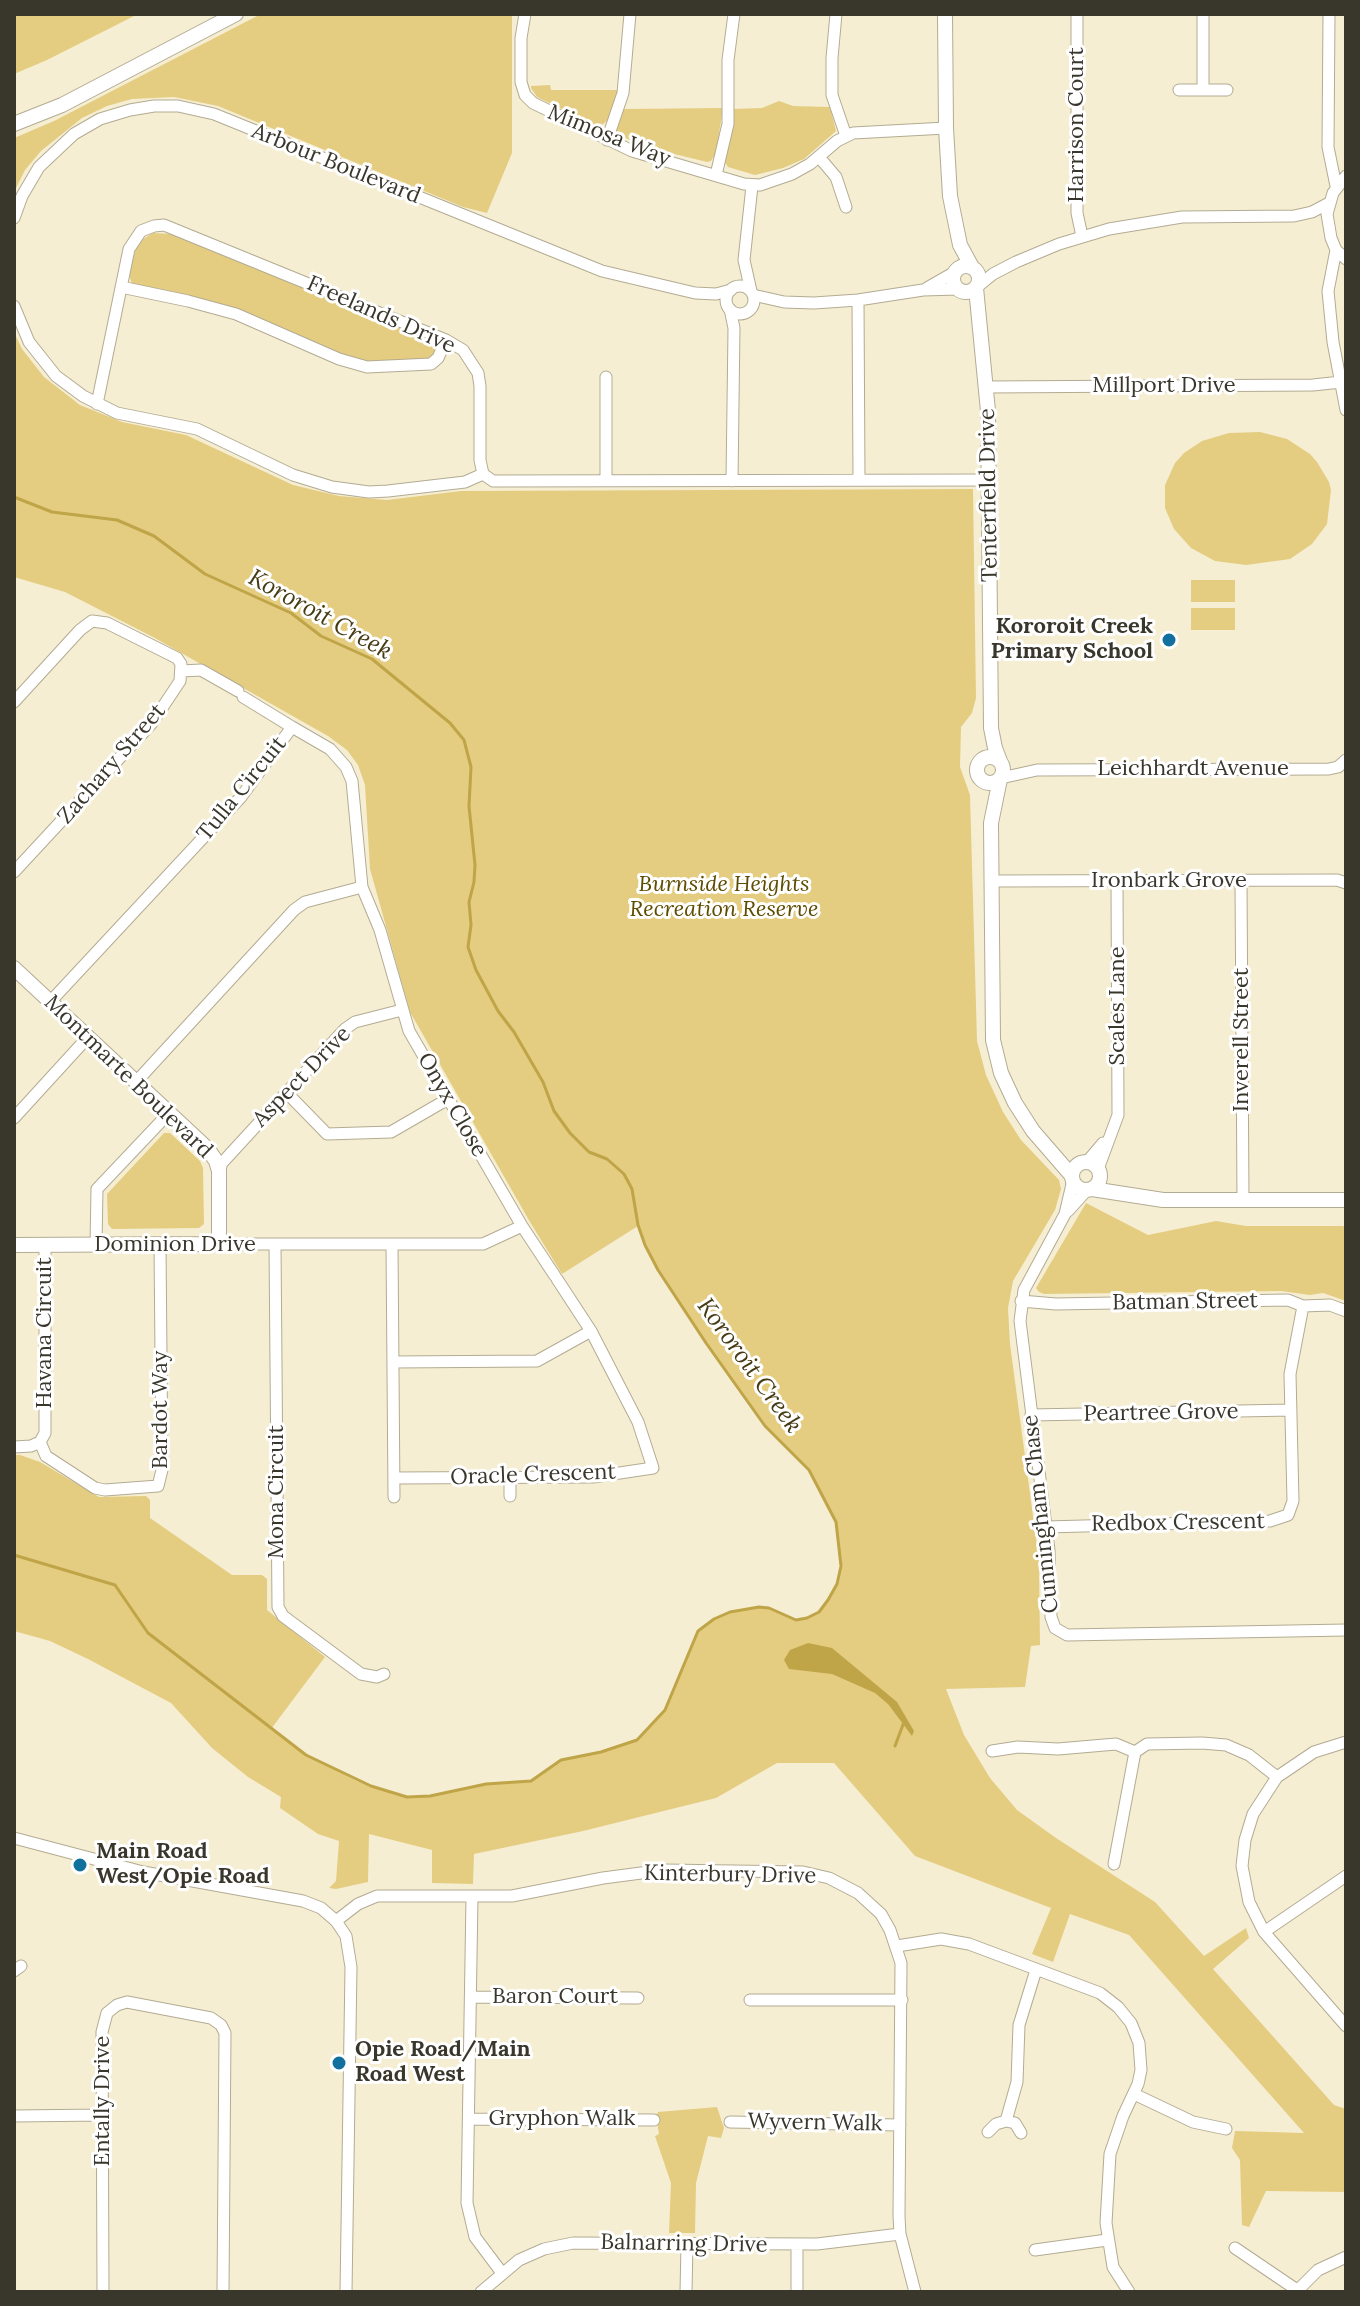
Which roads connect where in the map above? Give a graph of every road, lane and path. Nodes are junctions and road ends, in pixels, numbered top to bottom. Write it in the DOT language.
graph roads {
  1 [pos="236,14"];
  2 [pos="525,14"];
  3 [pos="630,14"];
  4 [pos="734,14"];
  5 [pos="836,14"];
  6 [pos="945,14"];
  7 [pos="1077,14"];
  8 [pos="1203,14"];
  9 [pos="1329,14"];
  10 [pos="1179,90"];
  11 [pos="1203,90"];
  12 [pos="1227,90"];
  13 [pos="14,124"];
  14 [pos="946,128"];
  15 [pos="1329,135"];
  16 [pos="846,136"];
  17 [pos="607,140"];
  18 [pos="819,157"];
  19 [pos="1346,170"];
  20 [pos="716,175"];
  21 [pos="1346,176"];
  22 [pos="752,186"];
  23 [pos="1336,186"];
  24 [pos="1329,203"];
  25 [pos="846,207"];
  26 [pos="1294,216"];
  27 [pos="14,218"];
  28 [pos="1329,232"];
  29 [pos="1082,236"];
  30 [pos="1336,250"];
  31 [pos="745,251"];
  32 [pos="1346,259"];
  33 [pos="1016,262"];
  34 [pos="1346,266"];
  35 [pos="965,269"];
  36 [pos="121,287"];
  37 [pos="976,287"];
  38 [pos="732,289"];
  39 [pos="923,290"];
  40 [pos="959,290"];
  41 [pos="695,293"];
  42 [pos="752,293"];
  43 [pos="858,300"];
  44 [pos="784,302"];
  45 [pos="14,306"];
  46 [pos="729,307"];
  47 [pos="1330,307"];
  48 [pos="749,310"];
  49 [pos="979,333"];
  50 [pos="446,340"];
  51 [pos="733,356"];
  52 [pos="606,377"];
  53 [pos="1341,382"];
  54 [pos="987,387"];
  55 [pos="97,404"];
  56 [pos="1346,410"];
  57 [pos="483,474"];
  58 [pos="859,480"];
  59 [pos="989,480"];
  60 [pos="606,481"];
  61 [pos="732,481"];
  62 [pos="182,671"];
  63 [pos="14,702"];
  64 [pos="990,706"];
  65 [pos="292,727"];
  66 [pos="1346,760"];
  67 [pos="979,762"];
  68 [pos="1001,771"];
  69 [pos="981,780"];
  70 [pos="991,823"];
  71 [pos="14,872"];
  72 [pos="992,881"];
  73 [pos="1117,881"];
  74 [pos="1241,881"];
  75 [pos="1346,883"];
  76 [pos="362,887"];
  77 [pos="375,922"];
  78 [pos="14,968"];
  79 [pos="50,1002"];
  80 [pos="402,1010"];
  81 [pos="88,1037"];
  82 [pos="136,1082"];
  83 [pos="286,1092"];
  84 [pos="448,1099"];
  85 [pos="169,1113"];
  86 [pos="14,1118"];
  87 [pos="1044,1144"];
  88 [pos="1091,1167"];
  89 [pos="219,1171"];
  90 [pos="1073,1178"];
  91 [pos="1090,1189"];
  92 [pos="1128,1193"];
  93 [pos="1346,1193"];
  94 [pos="1243,1200"];
  95 [pos="1325,1200"];
  96 [pos="1346,1200"];
  97 [pos="1065,1214"];
  98 [pos="522,1226"];
  99 [pos="160,1244"];
  100 [pos="219,1244"];
  101 [pos="275,1244"];
  102 [pos="14,1245"];
  103 [pos="45,1245"];
  104 [pos="96,1245"];
  105 [pos="392,1245"];
  106 [pos="1021,1301"];
  107 [pos="1303,1306"];
  108 [pos="1346,1311"];
  109 [pos="591,1331"];
  110 [pos="393,1362"];
  111 [pos="1291,1410"];
  112 [pos="1031,1415"];
  113 [pos="40,1442"];
  114 [pos="14,1447"];
  115 [pos="510,1477"];
  116 [pos="394,1478"];
  117 [pos="510,1496"];
  118 [pos="394,1497"];
  119 [pos="1046,1527"];
  120 [pos="1346,1630"];
  121 [pos="384,1674"];
  122 [pos="1346,1742"];
  123 [pos="992,1751"];
  124 [pos="1135,1752"];
  125 [pos="1277,1777"];
  126 [pos="14,1838"];
  127 [pos="1114,1864"];
  128 [pos="1346,1876"];
  129 [pos="472,1897"];
  130 [pos="336,1921"];
  131 [pos="1264,1932"];
  132 [pos="897,1946"];
  133 [pos="1036,1970"];
  134 [pos="471,1997"];
  135 [pos="638,1998"];
  136 [pos="750,2000"];
  137 [pos="902,2000"];
  138 [pos="1345,2023"];
  139 [pos="1134,2094"];
  140 [pos="103,2115"];
  141 [pos="14,2116"];
  142 [pos="469,2119"];
  143 [pos="654,2120"];
  144 [pos="1006,2121"];
  145 [pos="730,2122"];
  146 [pos="900,2125"];
  147 [pos="1226,2129"];
  148 [pos="988,2132"];
  149 [pos="1021,2133"];
  150 [pos="900,2234"];
  151 [pos="1107,2240"];
  152 [pos="687,2244"];
  153 [pos="797,2245"];
  154 [pos="1235,2248"];
  155 [pos="1035,2250"];
  156 [pos="1346,2257"];
  157 [pos="502,2273"];
  158 [pos="1296,2291"];
  159 [pos="103,2292"];
  160 [pos="223,2292"];
  161 [pos="346,2292"];
  162 [pos="481,2292"];
  163 [pos="686,2292"];
  164 [pos="797,2292"];
  165 [pos="915,2292"];
  166 [pos="1129,2292"];
  1 -- 13 [label="street"];
  2 -- 17 [label="street, Mimosa Way"];
  3 -- 17 [label="street"];
  4 -- 20 [label="street"];
  5 -- 16 [label="street"];
  6 -- 14 [label="street"];
  7 -- 29 [label="street, Harrison Court"];
  8 -- 11 [label="street"];
  9 -- 15 [label="street"];
  10 -- 11 [label="street"];
  11 -- 12 [label="street"];
  14 -- 16 [label="street"];
  14 -- 35 [label="street"];
  15 -- 19 [label="street"];
  15 -- 23 [label="street"];
  16 -- 18 [label="street"];
  17 -- 20 [label="street, Mimosa Way"];
  18 -- 22 [label="street"];
  18 -- 25 [label="street"];
  20 -- 22 [label="street, Mimosa Way"];
  21 -- 23 [label="street"];
  22 -- 31 [label="street"];
  23 -- 24 [label="street"];
  24 -- 26 [label="street"];
  24 -- 28 [label="street"];
  26 -- 28 [label="street"];
  26 -- 29 [label="street"];
  27 -- 41 [label="street, Arbour Boulevard"];
  28 -- 30 [label="street"];
  29 -- 33 [label="street"];
  30 -- 32 [label="street"];
  30 -- 47 [label="street"];
  31 -- 38 [label="street"];
  31 -- 42 [label="street"];
  33 -- 35 [label="street"];
  33 -- 37 [label="street"];
  34 -- 47 [label="street"];
  35 -- 37 [label="street"];
  35 -- 39 [label="street"];
  35 -- 40 [label="street"];
  36 -- 50 [label="street"];
  36 -- 50 [label="street, Freelands Drive"];
  36 -- 55 [label="street, Freelands Drive"];
  37 -- 40 [label="street"];
  37 -- 49 [label="street, Tenterfield Drive"];
  38 -- 41 [label="street, Arbour Boulevard"];
  38 -- 42 [label="street"];
  38 -- 46 [label="street"];
  39 -- 40 [label="street"];
  39 -- 43 [label="street"];
  40 -- 49 [label="street, Tenterfield Drive"];
  41 -- 46 [label="street, Arbour Boulevard"];
  42 -- 44 [label="street"];
  42 -- 48 [label="street"];
  43 -- 44 [label="street"];
  43 -- 58 [label="street"];
  44 -- 48 [label="street"];
  45 -- 55 [label="street"];
  46 -- 48 [label="street"];
  46 -- 51 [label="street"];
  47 -- 53 [label="street"];
  48 -- 51 [label="street"];
  49 -- 54 [label="street, Tenterfield Drive"];
  50 -- 57 [label="street, Freelands Drive"];
  51 -- 61 [label="street"];
  52 -- 60 [label="street"];
  53 -- 54 [label="street, Millport Drive"];
  53 -- 56 [label="street"];
  54 -- 59 [label="street, Tenterfield Drive"];
  55 -- 57 [label="street"];
  57 -- 60 [label="street"];
  58 -- 59 [label="street"];
  58 -- 61 [label="street"];
  59 -- 64 [label="street, Tenterfield Drive"];
  60 -- 61 [label="street"];
  62 -- 63 [label="street"];
  62 -- 65 [label="street"];
  62 -- 71 [label="street, Zachary Street"];
  64 -- 67 [label="street, Tenterfield Drive"];
  64 -- 68 [label="street, Tenterfield Drive"];
  65 -- 76 [label="street, Tulla Circuit"];
  65 -- 79 [label="street, Tulla Circuit"];
  66 -- 68 [label="street, Leichhardt Avenue"];
  67 -- 68 [label="street"];
  67 -- 69 [label="street"];
  68 -- 69 [label="street"];
  68 -- 70 [label="street, Tenterfield Drive"];
  69 -- 70 [label="street, Tenterfield Drive"];
  70 -- 72 [label="street, Tenterfield Drive"];
  72 -- 73 [label="street, Ironbark Grove"];
  72 -- 87 [label="street, Tenterfield Drive"];
  73 -- 74 [label="street, Ironbark Grove"];
  73 -- 88 [label="street, Scales Lane"];
  74 -- 75 [label="street, Ironbark Grove"];
  74 -- 94 [label="street, Inverell Street"];
  76 -- 77 [label="street, Tulla Circuit"];
  76 -- 82 [label="street"];
  77 -- 80 [label="street, Onyx Close"];
  78 -- 79 [label="street, Montmarte Boulevard"];
  79 -- 81 [label="street, Montmarte Boulevard"];
  80 -- 83 [label="street, Aspect Drive"];
  80 -- 84 [label="street, Onyx Close"];
  81 -- 82 [label="street, Montmarte Boulevard"];
  81 -- 86 [label="street"];
  82 -- 85 [label="street, Montmarte Boulevard"];
  83 -- 84 [label="street"];
  83 -- 89 [label="street, Aspect Drive"];
  84 -- 98 [label="street, Onyx Close"];
  85 -- 89 [label="street, Montmarte Boulevard"];
  85 -- 104 [label="street"];
  87 -- 88 [label="street, Tenterfield Drive"];
  87 -- 90 [label="street, Tenterfield Drive"];
  88 -- 90 [label="street"];
  88 -- 91 [label="street"];
  88 -- 92 [label="street, Tenterfield Drive"];
  89 -- 100 [label="street, Montmarte Boulevard"];
  90 -- 91 [label="street"];
  90 -- 97 [label="street, Cunningham Chase"];
  91 -- 92 [label="street, Tenterfield Drive"];
  91 -- 97 [label="street, Cunningham Chase"];
  92 -- 94 [label="street, Tenterfield Drive"];
  93 -- 95 [label="street, Tenterfield Drive"];
  94 -- 95 [label="street, Tenterfield Drive"];
  95 -- 96 [label="street, Tenterfield Drive"];
  97 -- 106 [label="street, Cunningham Chase"];
  98 -- 105 [label="street, Dominion Drive"];
  98 -- 109 [label="street, Onyx Close"];
  99 -- 100 [label="street, Dominion Drive"];
  99 -- 104 [label="street, Dominion Drive"];
  99 -- 113 [label="street, Bardot Way"];
  100 -- 101 [label="street, Dominion Drive"];
  101 -- 105 [label="street, Dominion Drive"];
  101 -- 121 [label="street, Mona Circuit"];
  102 -- 103 [label="street, Dominion Drive"];
  103 -- 104 [label="street, Dominion Drive"];
  103 -- 113 [label="street, Havana Circuit"];
  105 -- 110 [label="street"];
  106 -- 107 [label="street, Batman Street"];
  106 -- 112 [label="street, Cunningham Chase"];
  107 -- 108 [label="street, Batman Street"];
  107 -- 111 [label="street, Redbox Crescent"];
  109 -- 110 [label="street"];
  109 -- 115 [label="street, Oracle Crescent"];
  110 -- 116 [label="street"];
  111 -- 112 [label="street, Peartree Grove"];
  111 -- 119 [label="street, Redbox Crescent"];
  112 -- 119 [label="street, Cunningham Chase"];
  113 -- 114 [label="street, Havana Circuit"];
  115 -- 116 [label="street, Oracle Crescent"];
  115 -- 117 [label="street"];
  116 -- 118 [label="street"];
  119 -- 120 [label="street, Cunningham Chase"];
  122 -- 125 [label="street"];
  123 -- 124 [label="street"];
  124 -- 125 [label="street"];
  124 -- 127 [label="street"];
  125 -- 131 [label="street"];
  126 -- 130 [label="street"];
  128 -- 131 [label="street"];
  129 -- 130 [label="street, Kinterbury Drive"];
  129 -- 132 [label="street, Kinterbury Drive"];
  129 -- 134 [label="street"];
  130 -- 161 [label="street"];
  131 -- 138 [label="street"];
  132 -- 133 [label="street"];
  132 -- 137 [label="street, Kinterbury Drive"];
  133 -- 139 [label="street"];
  133 -- 144 [label="street"];
  134 -- 135 [label="street, Baron Court"];
  134 -- 142 [label="street"];
  136 -- 137 [label="street"];
  137 -- 146 [label="street, Kinterbury Drive"];
  139 -- 147 [label="street"];
  139 -- 151 [label="street"];
  140 -- 141 [label="street"];
  140 -- 159 [label="street, Entally Drive"];
  140 -- 160 [label="street, Entally Drive"];
  142 -- 143 [label="street, Gryphon Walk"];
  142 -- 157 [label="street"];
  144 -- 148 [label="street"];
  144 -- 149 [label="street"];
  145 -- 146 [label="street, Wyvern Walk"];
  146 -- 150 [label="street, Kinterbury Drive"];
  150 -- 153 [label="street, Balnarring Drive"];
  150 -- 165 [label="street, Kinterbury Drive"];
  151 -- 155 [label="street"];
  151 -- 166 [label="street"];
  152 -- 153 [label="street, Balnarring Drive"];
  152 -- 157 [label="street, Balnarring Drive"];
  152 -- 163 [label="street"];
  153 -- 164 [label="street"];
  154 -- 158 [label="street"];
  156 -- 158 [label="street"];
  157 -- 162 [label="street, Balnarring Drive"];
}
